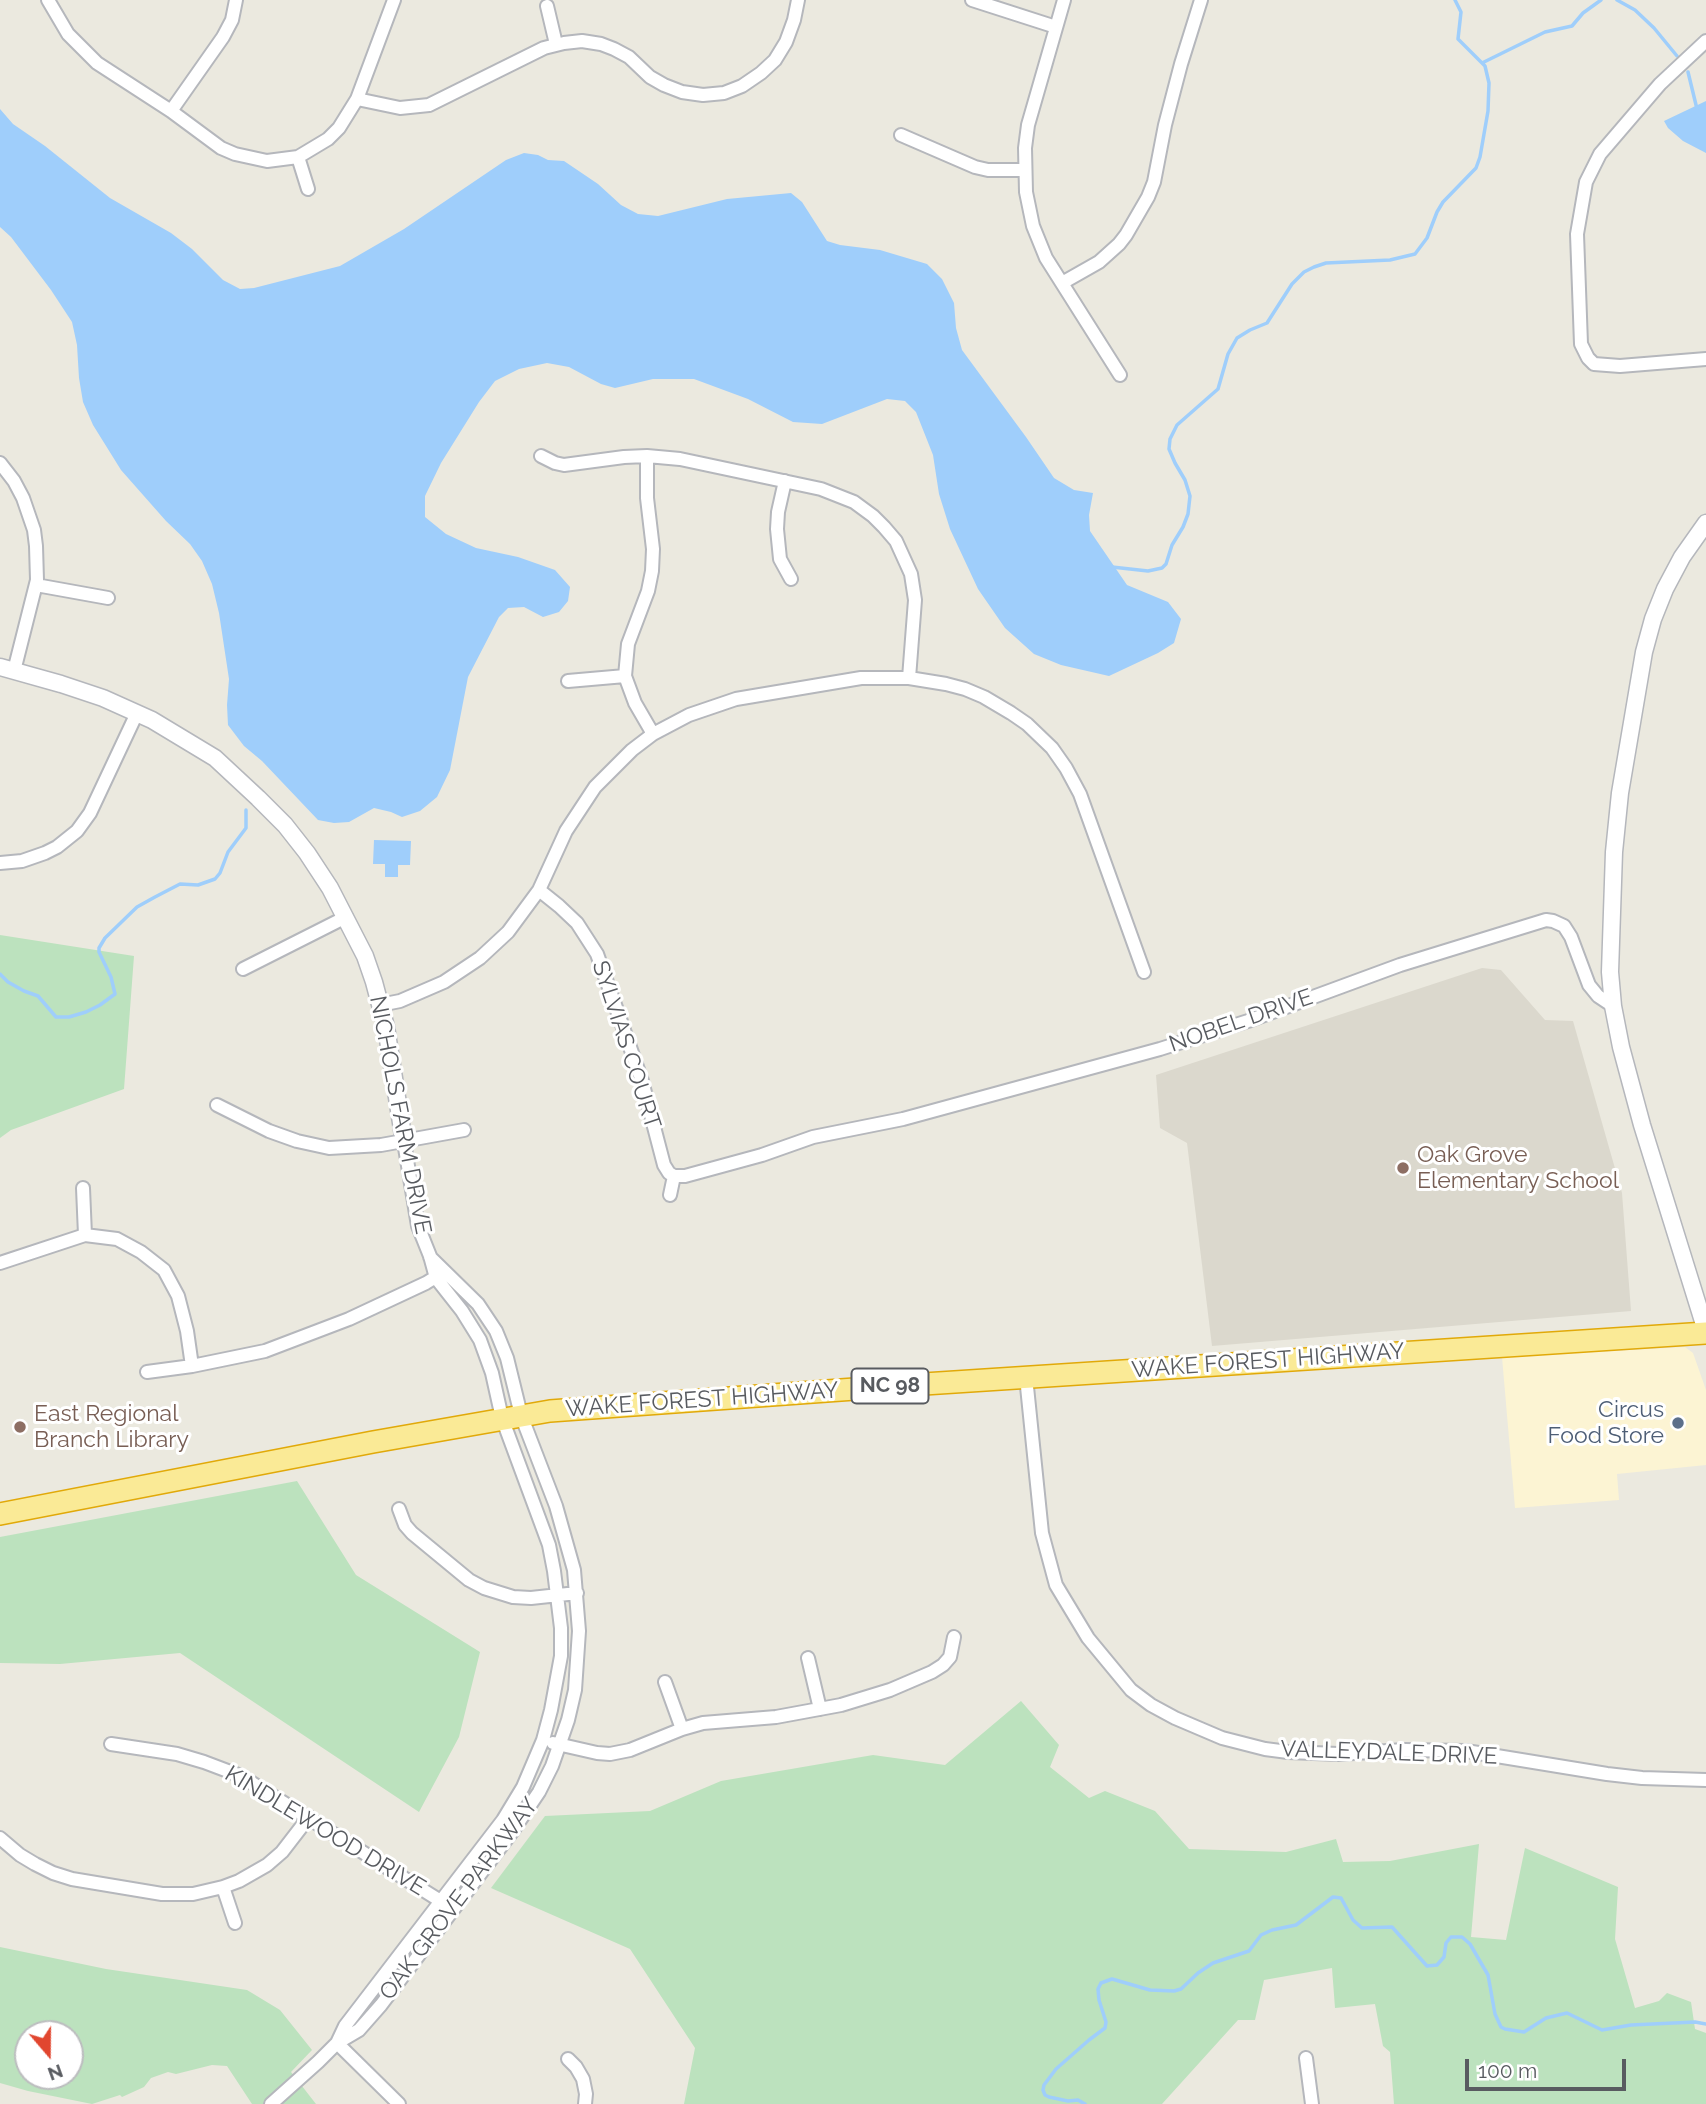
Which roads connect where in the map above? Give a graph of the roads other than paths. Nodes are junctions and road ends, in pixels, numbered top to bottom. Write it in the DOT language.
graph roads {
  1 [pos="48,0"];
  2 [pos="236,0"];
  3 [pos="394,0"];
  4 [pos="798,0"];
  5 [pos="972,0"];
  6 [pos="1064,0"];
  7 [pos="1200,0"];
  8 [pos="547,6"];
  9 [pos="1056,27"];
  10 [pos="1706,41"];
  11 [pos="556,44"];
  12 [pos="357,99"];
  13 [pos="172,111"];
  14 [pos="901,135"];
  15 [pos="298,157"];
  16 [pos="1025,170"];
  17 [pos="307,189"];
  18 [pos="1062,283"];
  19 [pos="1706,359"];
  20 [pos="1120,375"];
  21 [pos="541,456"];
  22 [pos="648,456"];
  23 [pos="0,463"];
  24 [pos="785,481"];
  25 [pos="1706,523"];
  26 [pos="791,579"];
  27 [pos="36,584"];
  28 [pos="108,598"];
  29 [pos="7,669"];
  30 [pos="625,676"];
  31 [pos="909,678"];
  32 [pos="568,681"];
  33 [pos="138,713"];
  34 [pos="653,734"];
  35 [pos="0,863"];
  36 [pos="539,890"];
  37 [pos="346,917"];
  38 [pos="243,969"];
  39 [pos="1144,972"];
  40 [pos="380,1005"];
  41 [pos="1613,1006"];
  42 [pos="216,1105"];
  43 [pos="464,1130"];
  44 [pos="404,1142"];
  45 [pos="674,1176"];
  46 [pos="83,1188"];
  47 [pos="670,1195"];
  48 [pos="86,1235"];
  49 [pos="0,1264"];
  50 [pos="440,1274"];
  51 [pos="1706,1332"];
  52 [pos="192,1366"];
  53 [pos="147,1372"];
  54 [pos="1026,1377"];
  55 [pos="511,1417"];
  56 [pos="399,1508"];
  57 [pos="0,1514"];
  58 [pos="577,1593"];
  59 [pos="557,1595"];
  60 [pos="954,1637"];
  61 [pos="808,1658"];
  62 [pos="665,1682"];
  63 [pos="820,1709"];
  64 [pos="682,1729"];
  65 [pos="543,1740"];
  66 [pos="111,1744"];
  67 [pos="560,1745"];
  68 [pos="1706,1780"];
  69 [pos="309,1817"];
  70 [pos="0,1838"];
  71 [pos="223,1887"];
  72 [pos="442,1901"];
  73 [pos="453,1910"];
  74 [pos="235,1923"];
  75 [pos="337,2043"];
  76 [pos="1306,2058"];
  77 [pos="568,2059"];
  78 [pos="271,2104"];
  79 [pos="400,2104"];
  80 [pos="585,2104"];
  81 [pos="1312,2104"];
  1 -- 13 [label="street"];
  2 -- 13 [label="street"];
  3 -- 12 [label="street"];
  4 -- 11 [label="street"];
  5 -- 9 [label="street"];
  6 -- 9 [label="street"];
  7 -- 18 [label="street"];
  8 -- 11 [label="street"];
  9 -- 16 [label="street"];
  10 -- 19 [label="street"];
  11 -- 12 [label="street"];
  12 -- 15 [label="street"];
  13 -- 15 [label="street"];
  14 -- 16 [label="street"];
  15 -- 17 [label="street"];
  16 -- 18 [label="street"];
  18 -- 20 [label="street"];
  21 -- 22 [label="street"];
  22 -- 24 [label="street"];
  22 -- 30 [label="street"];
  23 -- 27 [label="street"];
  24 -- 26 [label="street"];
  24 -- 31 [label="street"];
  25 -- 41 [label="street"];
  27 -- 28 [label="street"];
  27 -- 29 [label="street"];
  29 -- 33 [label="street, NICHOLS FARM DRIVE"];
  30 -- 32 [label="street"];
  30 -- 34 [label="street"];
  31 -- 34 [label="street"];
  31 -- 39 [label="street"];
  33 -- 35 [label="street"];
  33 -- 37 [label="street, NICHOLS FARM DRIVE"];
  34 -- 36 [label="street"];
  36 -- 40 [label="street"];
  36 -- 45 [label="street, SYLVIAS COURT"];
  37 -- 38 [label="street"];
  37 -- 40 [label="street, NICHOLS FARM DRIVE"];
  40 -- 44 [label="street, NICHOLS FARM DRIVE"];
  41 -- 45 [label="street, NOBEL DRIVE"];
  41 -- 51 [label="street"];
  42 -- 44 [label="street"];
  43 -- 44 [label="street"];
  44 -- 50 [label="street, NICHOLS FARM DRIVE"];
  45 -- 47 [label="street"];
  46 -- 48 [label="street"];
  48 -- 49 [label="street"];
  48 -- 52 [label="street"];
  50 -- 52 [label="street"];
  50 -- 55 [label="street, NICHOLS FARM DRIVE"];
  50 -- 55 [label="street, NICHOLS FARM DRIVE"];
  51 -- 54 [label="highway, WAKE FOREST HIGHWAY / NC 98"];
  52 -- 53 [label="street"];
  54 -- 55 [label="highway, WAKE FOREST HIGHWAY / NC 98"];
  54 -- 68 [label="street, VALLEYDALE DRIVE"];
  55 -- 57 [label="highway, WAKE FOREST HIGHWAY / NC 98"];
  55 -- 58 [label="street, OAK GROVE PARKWAY"];
  55 -- 59 [label="street, OAK GROVE PARKWAY"];
  56 -- 59 [label="street"];
  58 -- 59 [label="street"];
  58 -- 67 [label="street, OAK GROVE PARKWAY"];
  59 -- 65 [label="street, OAK GROVE PARKWAY"];
  60 -- 63 [label="street"];
  61 -- 63 [label="street"];
  62 -- 64 [label="street"];
  63 -- 64 [label="street"];
  64 -- 67 [label="street"];
  65 -- 67 [label="street"];
  65 -- 72 [label="street, OAK GROVE PARKWAY"];
  66 -- 69 [label="street, KINDLEWOOD DRIVE"];
  67 -- 73 [label="street, OAK GROVE PARKWAY"];
  69 -- 71 [label="street"];
  69 -- 72 [label="street, KINDLEWOOD DRIVE"];
  70 -- 71 [label="street"];
  71 -- 74 [label="street"];
  72 -- 73 [label="street, KINDLEWOOD DRIVE"];
  72 -- 75 [label="street, OAK GROVE PARKWAY"];
  73 -- 75 [label="street, OAK GROVE PARKWAY"];
  75 -- 78 [label="street, OAK GROVE PARKWAY"];
  75 -- 79 [label="street"];
  76 -- 81 [label="street"];
  77 -- 80 [label="street"];
}
